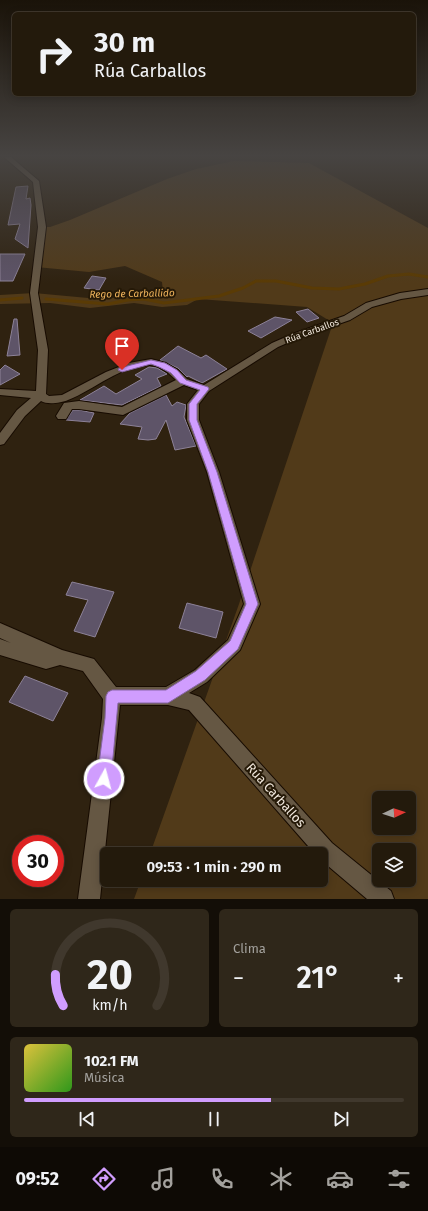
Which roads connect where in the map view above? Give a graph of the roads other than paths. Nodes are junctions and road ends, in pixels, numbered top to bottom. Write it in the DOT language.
graph roads {
  1 [pos="38,199"];
  2 [pos="428,292"];
  3 [pos="183,381"];
  4 [pos="205,389"];
  5 [pos="0,392"];
  6 [pos="41,395"];
  7 [pos="62,416"];
  8 [pos="0,441"];
  9 [pos="0,630"];
  10 [pos="0,648"];
  11 [pos="60,657"];
  12 [pos="112,696"];
  13 [pos="168,696"];
  14 [pos="89,899"];
  15 [pos="384,899"];
  1 -- 6 [label="street"];
  2 -- 4 [label="street, Rúa Carballos"];
  3 -- 4 [label="street"];
  3 -- 6 [label="street"];
  3 -- 7 [label="street"];
  4 -- 13 [label="street, Rúa Carballos"];
  5 -- 6 [label="street"];
  6 -- 8 [label="street"];
  9 -- 11 [label="street"];
  10 -- 11 [label="street"];
  11 -- 12 [label="street"];
  12 -- 13 [label="street, Rúa Carballos"];
  12 -- 14 [label="street"];
  13 -- 15 [label="street, Rúa Carballos"];
}
